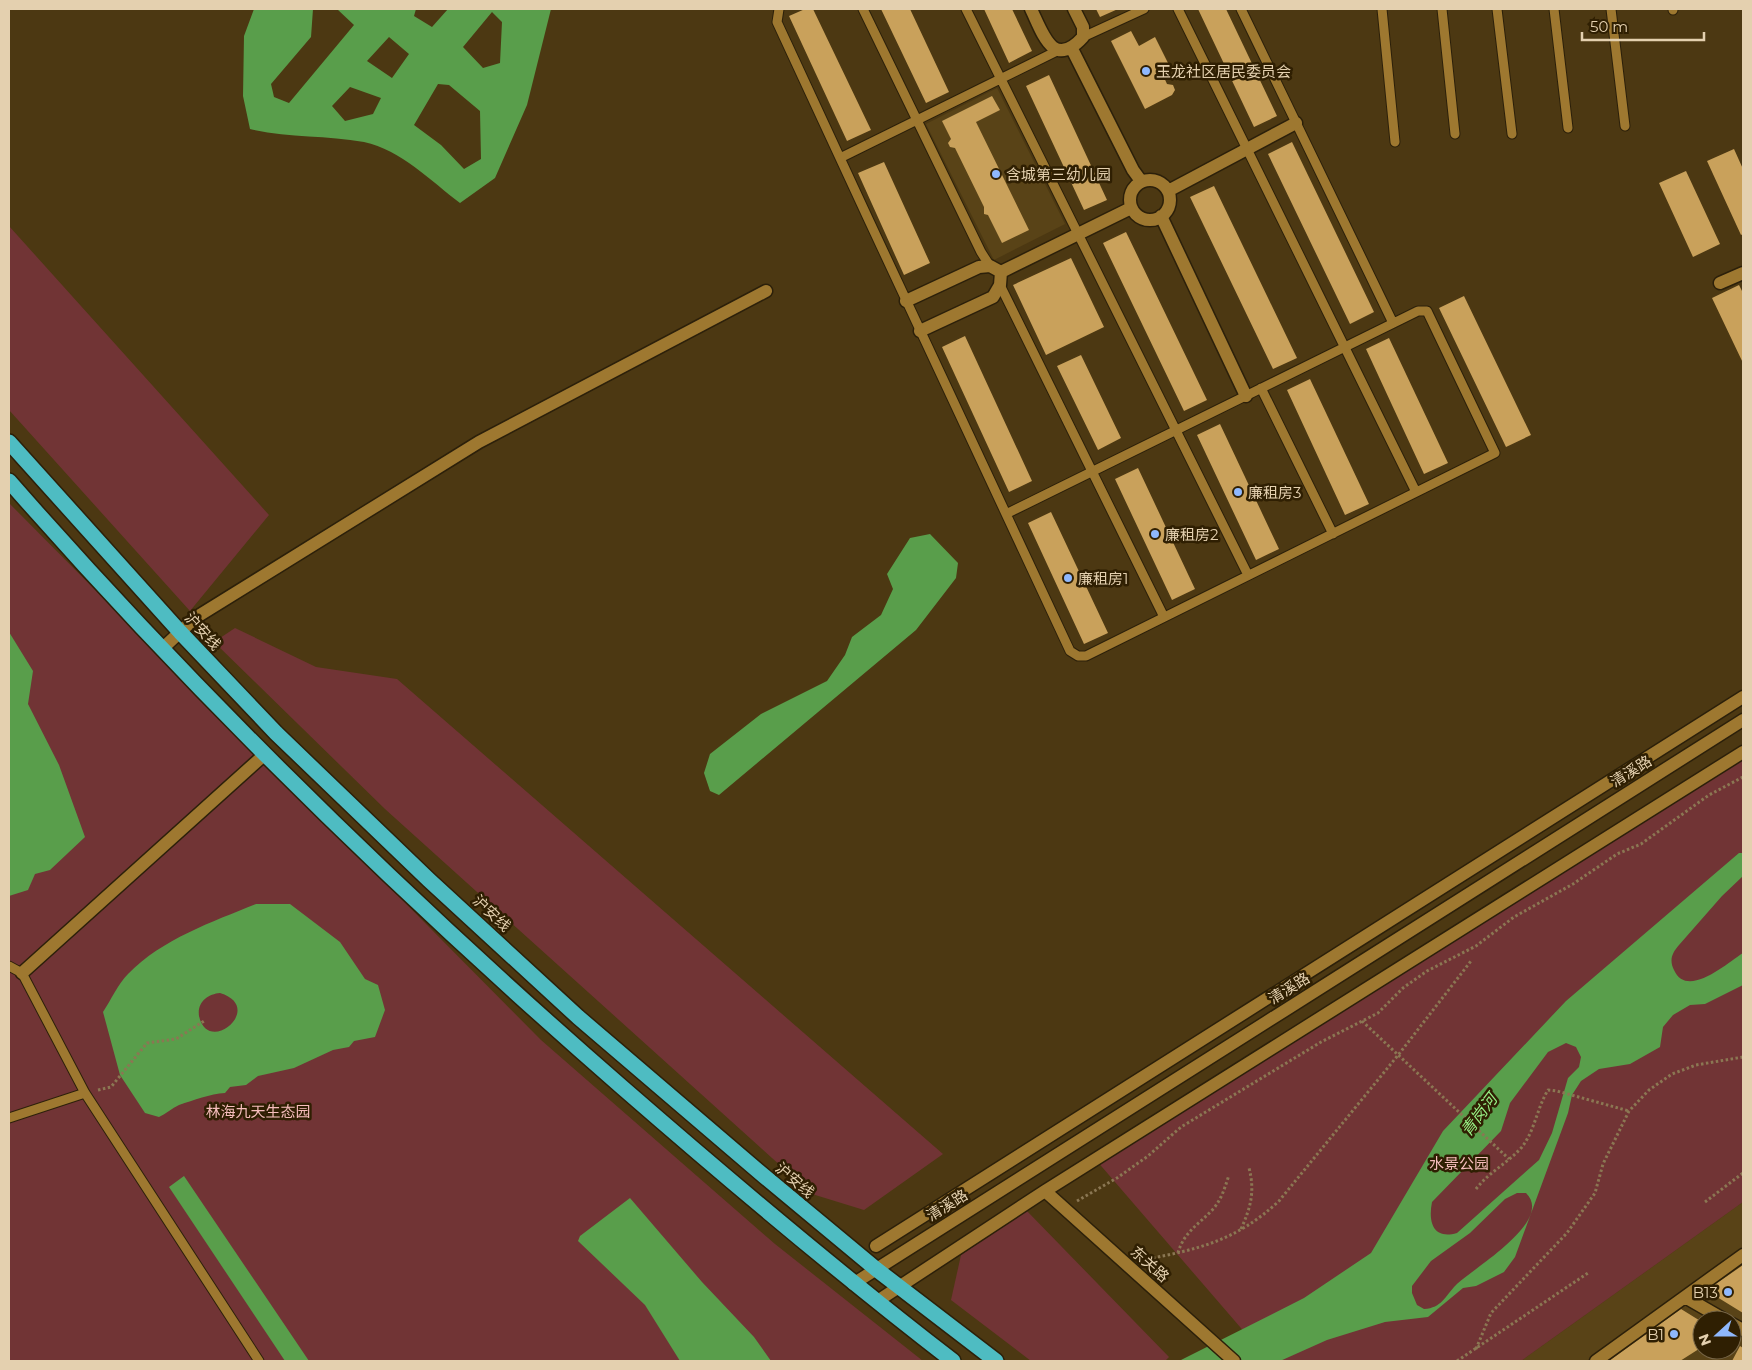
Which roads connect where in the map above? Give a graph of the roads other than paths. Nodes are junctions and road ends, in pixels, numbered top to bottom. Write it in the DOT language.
graph roads {
  1 [pos="780,9"];
  2 [pos="863,9"];
  3 [pos="966,9"];
  4 [pos="1031,9"];
  5 [pos="1074,9"];
  6 [pos="1144,9"];
  7 [pos="1178,9"];
  8 [pos="1241,9"];
  9 [pos="1382,9"];
  10 [pos="1442,9"];
  11 [pos="1497,9"];
  12 [pos="1554,9"];
  13 [pos="1611,9"];
  14 [pos="1083,37"];
  15 [pos="1066,49"];
  16 [pos="1001,79"];
  17 [pos="917,120"];
  18 [pos="1296,123"];
  19 [pos="1625,126"];
  20 [pos="1568,128"];
  21 [pos="1455,134"];
  22 [pos="1512,134"];
  23 [pos="1395,142"];
  24 [pos="1248,150"];
  25 [pos="840,158"];
  26 [pos="1141,181"];
  27 [pos="1168,191"];
  28 [pos="1131,208"];
  29 [pos="1161,216"];
  30 [pos="1079,234"];
  31 [pos="1743,273"];
  32 [pos="997,274"];
  33 [pos="1720,284"];
  34 [pos="766,291"];
  35 [pos="906,301"];
  36 [pos="1393,323"];
  37 [pos="920,331"];
  38 [pos="1345,347"];
  39 [pos="1261,388"];
  40 [pos="1246,396"];
  41 [pos="1176,430"];
  42 [pos="9,442"];
  43 [pos="1092,472"];
  44 [pos="9,481"];
  45 [pos="1416,492"];
  46 [pos="1006,514"];
  47 [pos="1333,534"];
  48 [pos="1248,575"];
  49 [pos="1164,618"];
  50 [pos="180,632"];
  51 [pos="163,648"];
  52 [pos="1743,698"];
  53 [pos="1743,720"];
  54 [pos="1743,752"];
  55 [pos="264,755"];
  56 [pos="9,966"];
  57 [pos="22,972"];
  58 [pos="85,1093"];
  59 [pos="9,1118"];
  60 [pos="1045,1191"];
  61 [pos="876,1246"];
  62 [pos="1743,1256"];
  63 [pos="876,1269"];
  64 [pos="853,1284"];
  65 [pos="899,1287"];
  66 [pos="1685,1298"];
  67 [pos="876,1302"];
  68 [pos="1707,1310"];
  69 [pos="259,1361"];
  70 [pos="953,1361"];
  71 [pos="996,1361"];
  72 [pos="1234,1361"];
  73 [pos="1596,1361"];
  1 -- 25 [label="lane"];
  2 -- 17 [label="lane"];
  3 -- 16 [label="lane"];
  4 -- 15 [label="street"];
  5 -- 14 [label="street"];
  6 -- 14 [label="lane"];
  7 -- 24 [label="lane"];
  8 -- 18 [label="lane"];
  9 -- 23 [label="lane"];
  10 -- 21 [label="lane"];
  11 -- 22 [label="lane"];
  12 -- 20 [label="lane"];
  13 -- 19 [label="lane"];
  14 -- 15 [label="street"];
  15 -- 16 [label="lane"];
  15 -- 26 [label="street"];
  16 -- 17 [label="lane"];
  16 -- 30 [label="lane"];
  17 -- 25 [label="lane"];
  17 -- 32 [label="lane"];
  18 -- 24 [label="street"];
  18 -- 36 [label="lane"];
  24 -- 27 [label="street"];
  24 -- 38 [label="lane"];
  25 -- 35 [label="lane"];
  26 -- 27 [label="street"];
  26 -- 28 [label="street"];
  27 -- 29 [label="street"];
  28 -- 29 [label="street"];
  28 -- 30 [label="street"];
  29 -- 40 [label="street"];
  30 -- 32 [label="street"];
  30 -- 41 [label="lane"];
  31 -- 33 [label="street"];
  32 -- 35 [label="street"];
  32 -- 37 [label="street"];
  32 -- 43 [label="lane"];
  34 -- 50 [label="street"];
  35 -- 37 [label="lane"];
  36 -- 38 [label="lane"];
  36 -- 45 [label="lane"];
  37 -- 46 [label="lane"];
  38 -- 39 [label="lane"];
  38 -- 45 [label="lane"];
  39 -- 40 [label="lane"];
  39 -- 47 [label="lane"];
  40 -- 41 [label="lane"];
  41 -- 43 [label="lane"];
  41 -- 48 [label="lane"];
  42 -- 50 [label="highway, 沪安线"];
  43 -- 46 [label="lane"];
  43 -- 49 [label="lane"];
  44 -- 51 [label="highway"];
  45 -- 47 [label="lane"];
  46 -- 49 [label="lane"];
  47 -- 48 [label="lane"];
  48 -- 49 [label="lane"];
  50 -- 51 [label="street"];
  50 -- 63 [label="highway, 沪安线"];
  51 -- 55 [label="highway"];
  52 -- 61 [label="street"];
  53 -- 63 [label="street, 清溪路"];
  54 -- 60 [label="street"];
  55 -- 57 [label="street"];
  55 -- 64 [label="highway"];
  56 -- 57 [label="lane"];
  57 -- 58 [label="lane"];
  58 -- 59 [label="lane"];
  58 -- 69 [label="lane"];
  60 -- 65 [label="street"];
  60 -- 72 [label="street, 东关路"];
  62 -- 66 [label="street"];
  63 -- 64 [label="street, 清溪路"];
  63 -- 65 [label="highway, 沪安线"];
  64 -- 67 [label="highway"];
  65 -- 67 [label="street"];
  65 -- 71 [label="highway, 沪安线"];
  66 -- 68 [label="street"];
  66 -- 73 [label="street"];
  67 -- 70 [label="highway"];
}
